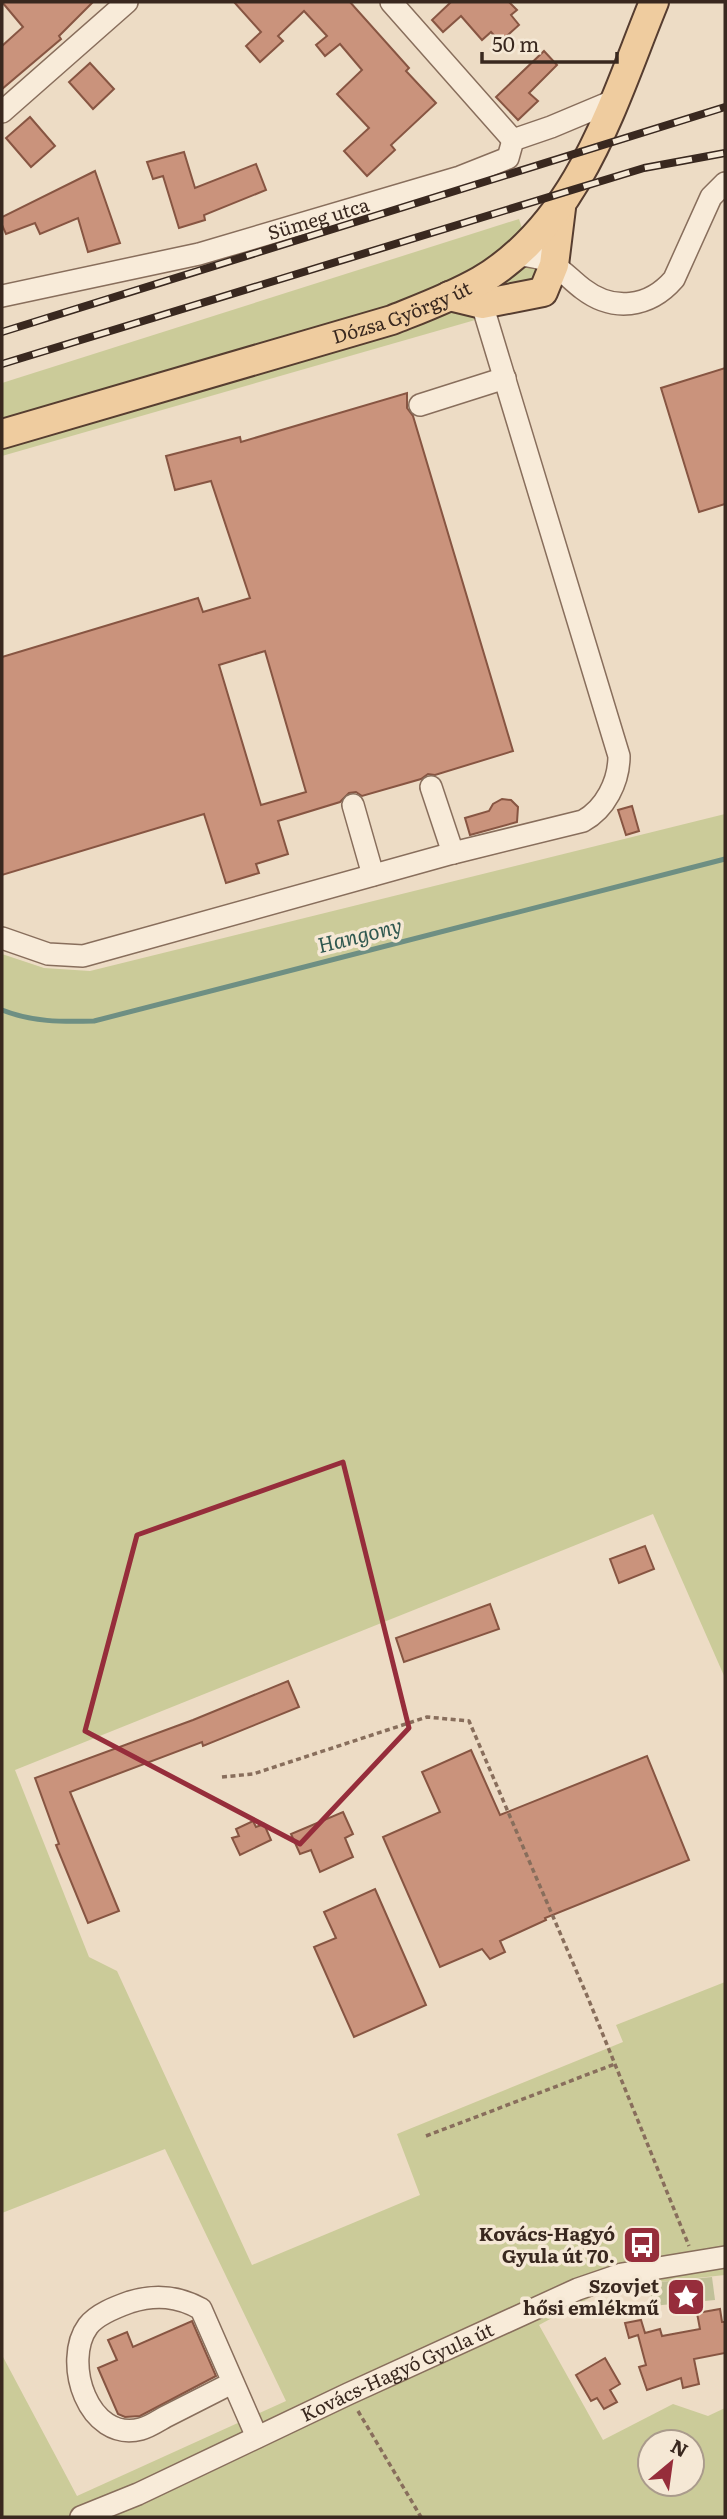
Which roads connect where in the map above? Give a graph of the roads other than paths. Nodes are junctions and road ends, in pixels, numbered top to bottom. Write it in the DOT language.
graph roads {
  1 [pos="127,2"];
  2 [pos="391,2"];
  3 [pos="654,2"];
  4 [pos="613,101"];
  5 [pos="2,112"];
  6 [pos="513,140"];
  7 [pos="725,183"];
  8 [pos="562,204"];
  9 [pos="516,255"];
  10 [pos="554,265"];
  11 [pos="544,292"];
  12 [pos="2,296"];
  13 [pos="449,296"];
  14 [pos="600,300"];
  15 [pos="482,304"];
  16 [pos="505,378"];
  17 [pos="421,405"];
  18 [pos="2,434"];
  19 [pos="431,787"];
  20 [pos="353,805"];
  21 [pos="453,853"];
  22 [pos="373,875"];
  23 [pos="2,938"];
  24 [pos="725,2257"];
  25 [pos="232,2383"];
  26 [pos="257,2437"];
  27 [pos="80,2517"];
  1 -- 5 [label="street"];
  2 -- 6 [label="street"];
  3 -- 4 [label="main road, Dózsa György út"];
  4 -- 6 [label="street"];
  4 -- 8 [label="main road, Dózsa György út"];
  6 -- 12 [label="street, Sümeg utca"];
  7 -- 14 [label="street"];
  8 -- 9 [label="main road, Dózsa György út"];
  8 -- 10 [label="main road"];
  9 -- 10 [label="street"];
  9 -- 13 [label="main road, Dózsa György út"];
  10 -- 11 [label="main road"];
  10 -- 14 [label="street"];
  11 -- 14 [label="street"];
  11 -- 15 [label="main road"];
  13 -- 15 [label="main road"];
  13 -- 18 [label="main road, Dózsa György út"];
  15 -- 16 [label="street"];
  16 -- 17 [label="street"];
  16 -- 21 [label="street"];
  19 -- 21 [label="street"];
  20 -- 22 [label="street"];
  21 -- 22 [label="street"];
  22 -- 23 [label="street"];
  24 -- 26 [label="street, Kovács-Hagyó Gyula út"];
  25 -- 25 [label="street"];
  25 -- 26 [label="street"];
  26 -- 27 [label="street, Kovács-Hagyó Gyula út"];
}
